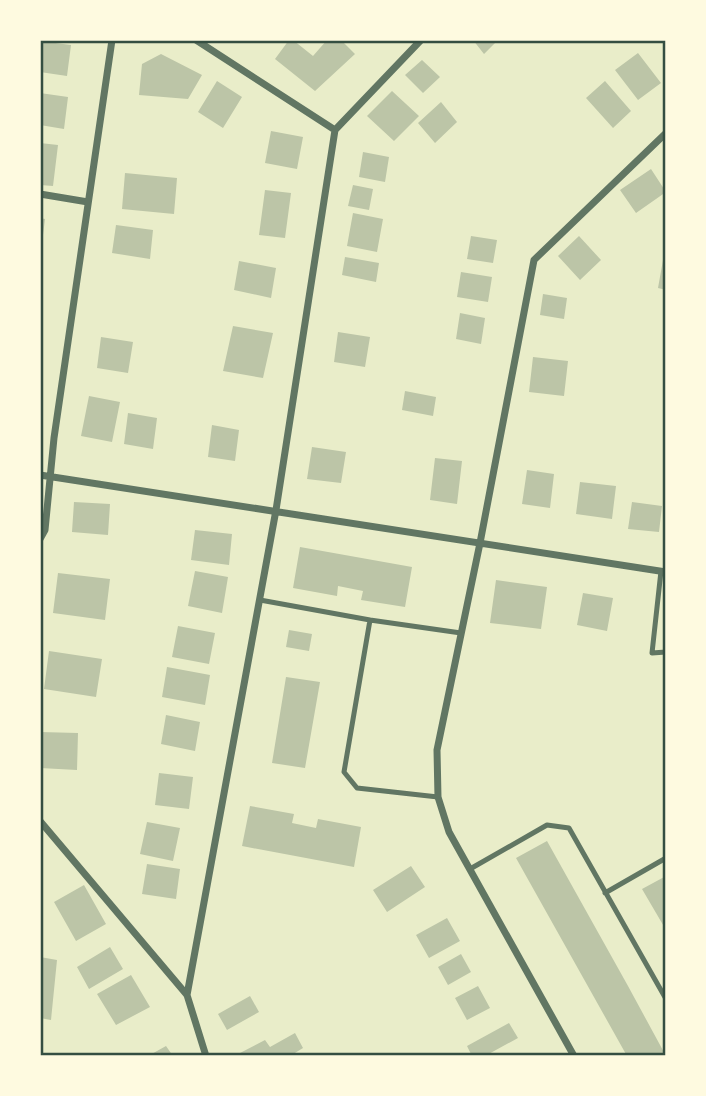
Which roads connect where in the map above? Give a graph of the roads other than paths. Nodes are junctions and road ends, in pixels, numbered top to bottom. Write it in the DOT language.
graph roads {
  1 [pos="112,40"];
  2 [pos="196,40"];
  3 [pos="421,40"];
  4 [pos="335,130"];
  5 [pos="666,133"];
  6 [pos="40,194"];
  7 [pos="89,202"];
  8 [pos="40,475"];
  9 [pos="50,476"];
  10 [pos="276,510"];
  11 [pos="40,539"];
  12 [pos="480,542"];
  13 [pos="663,571"];
  14 [pos="260,600"];
  15 [pos="370,620"];
  16 [pos="461,633"];
  17 [pos="666,652"];
  18 [pos="438,797"];
  19 [pos="40,821"];
  20 [pos="666,858"];
  21 [pos="470,869"];
  22 [pos="605,893"];
  23 [pos="187,995"];
  24 [pos="666,999"];
  25 [pos="206,1056"];
  26 [pos="574,1056"];
  1 -- 7 [label="street"];
  2 -- 4 [label="street"];
  3 -- 4 [label="street"];
  4 -- 10 [label="street"];
  5 -- 12 [label="street"];
  6 -- 7 [label="street"];
  7 -- 9 [label="street"];
  8 -- 9 [label="street"];
  9 -- 10 [label="street"];
  9 -- 11 [label="street"];
  10 -- 12 [label="street"];
  10 -- 14 [label="street"];
  12 -- 13 [label="street"];
  12 -- 16 [label="street"];
  13 -- 17 [label="lane"];
  14 -- 15 [label="lane"];
  14 -- 23 [label="street"];
  15 -- 16 [label="lane"];
  15 -- 18 [label="lane"];
  16 -- 18 [label="street"];
  18 -- 21 [label="street"];
  19 -- 23 [label="street"];
  20 -- 22 [label="lane"];
  21 -- 22 [label="lane"];
  21 -- 26 [label="street"];
  22 -- 24 [label="lane"];
  23 -- 25 [label="street"];
}
